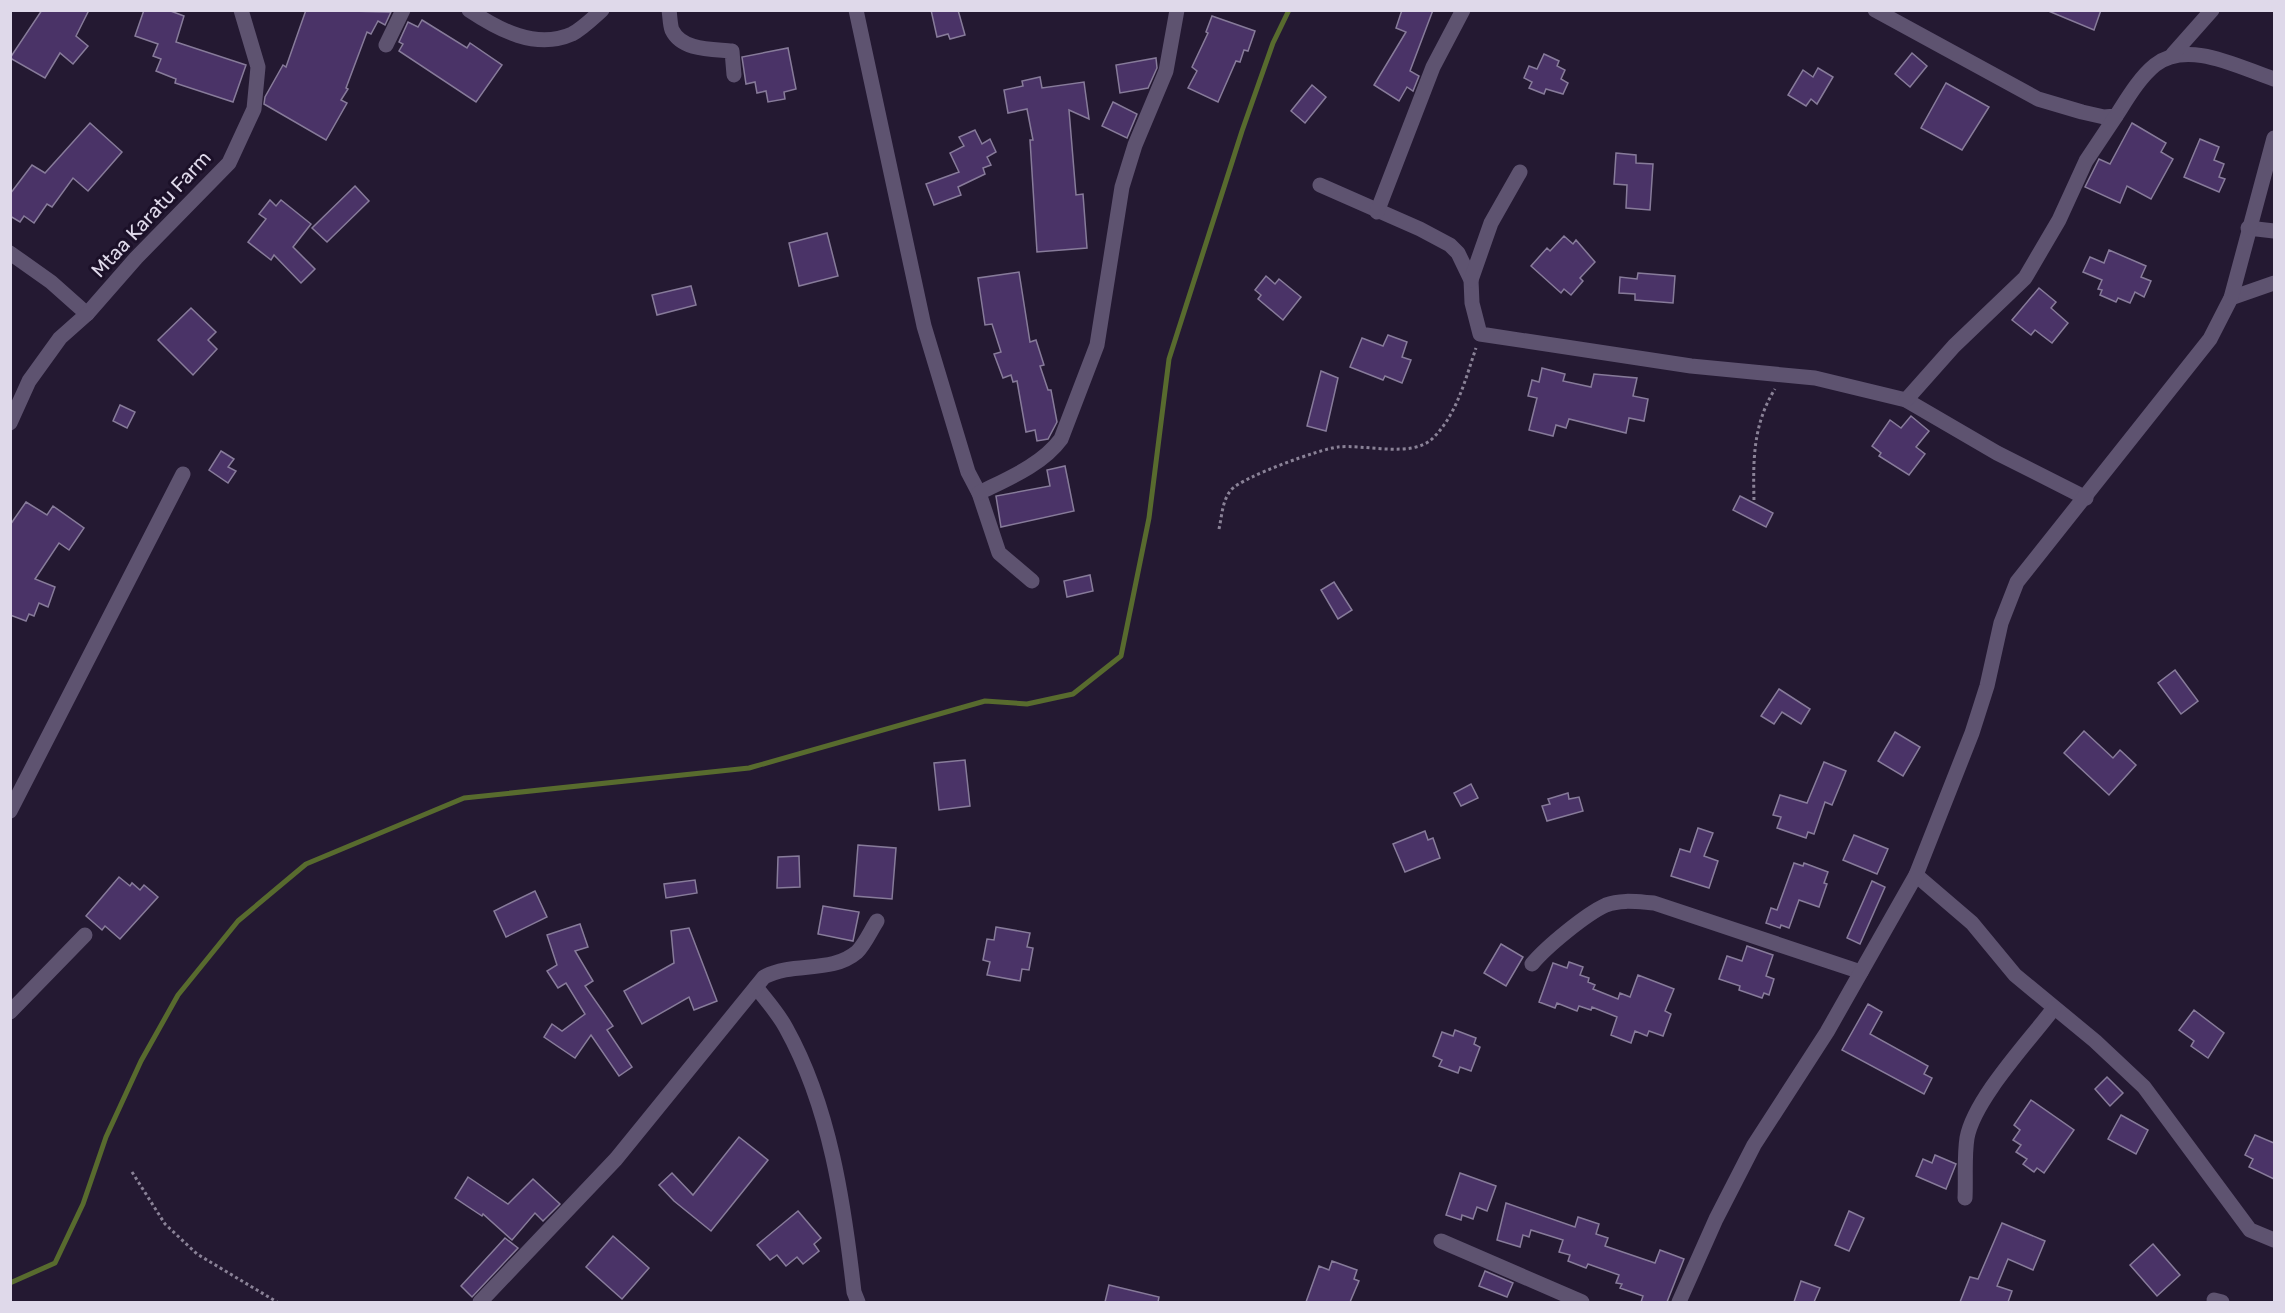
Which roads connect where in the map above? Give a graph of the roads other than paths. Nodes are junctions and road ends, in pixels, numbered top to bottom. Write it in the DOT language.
graph roads {
  1 [pos="403,10"];
  2 [pos="469,10"];
  3 [pos="602,10"];
  4 [pos="669,10"];
  5 [pos="856,10"];
  6 [pos="1177,10"];
  7 [pos="1463,10"];
  8 [pos="1875,10"];
  9 [pos="2212,10"];
  10 [pos="238,12"];
  11 [pos="386,45"];
  12 [pos="2173,54"];
  13 [pos="734,75"];
  14 [pos="2274,79"];
  15 [pos="2116,116"];
  16 [pos="2274,138"];
  17 [pos="1520,172"];
  18 [pos="1320,185"];
  19 [pos="1377,212"];
  20 [pos="2248,228"];
  21 [pos="2274,231"];
  22 [pos="10,253"];
  23 [pos="1471,280"];
  24 [pos="2274,283"];
  25 [pos="2231,298"];
  26 [pos="87,314"];
  27 [pos="1906,400"];
  28 [pos="10,423"];
  29 [pos="183,474"];
  30 [pos="979,493"];
  31 [pos="2086,498"];
  32 [pos="1032,581"];
  33 [pos="10,811"];
  34 [pos="1916,876"];
  35 [pos="877,921"];
  36 [pos="85,935"];
  37 [pos="1532,964"];
  38 [pos="1862,972"];
  39 [pos="756,987"];
  40 [pos="2054,1008"];
  41 [pos="10,1012"];
  42 [pos="1965,1198"];
  43 [pos="2274,1240"];
  44 [pos="1442,1241"];
  45 [pos="480,1302"];
  46 [pos="858,1302"];
  47 [pos="1582,1302"];
  48 [pos="1679,1302"];
  1 -- 11 [label="street"];
  2 -- 3 [label="street"];
  4 -- 13 [label="street"];
  5 -- 30 [label="street"];
  6 -- 30 [label="street"];
  7 -- 19 [label="street"];
  8 -- 15 [label="street"];
  9 -- 12 [label="street"];
  10 -- 26 [label="street, Mtaa Karatu Farm"];
  12 -- 14 [label="street"];
  12 -- 15 [label="street"];
  15 -- 27 [label="street"];
  16 -- 20 [label="street"];
  17 -- 23 [label="street"];
  18 -- 19 [label="street"];
  19 -- 23 [label="street"];
  20 -- 21 [label="street"];
  20 -- 25 [label="street"];
  22 -- 26 [label="street"];
  23 -- 27 [label="street"];
  24 -- 25 [label="street"];
  25 -- 31 [label="street"];
  26 -- 28 [label="street, Mtaa Karatu Farm"];
  27 -- 31 [label="street"];
  29 -- 33 [label="street"];
  30 -- 32 [label="street"];
  31 -- 34 [label="street"];
  34 -- 38 [label="street"];
  34 -- 40 [label="street"];
  35 -- 39 [label="street"];
  36 -- 41 [label="street"];
  37 -- 38 [label="street"];
  38 -- 48 [label="street"];
  39 -- 45 [label="street"];
  39 -- 46 [label="street"];
  40 -- 42 [label="street"];
  40 -- 43 [label="street"];
  44 -- 47 [label="street"];
}
